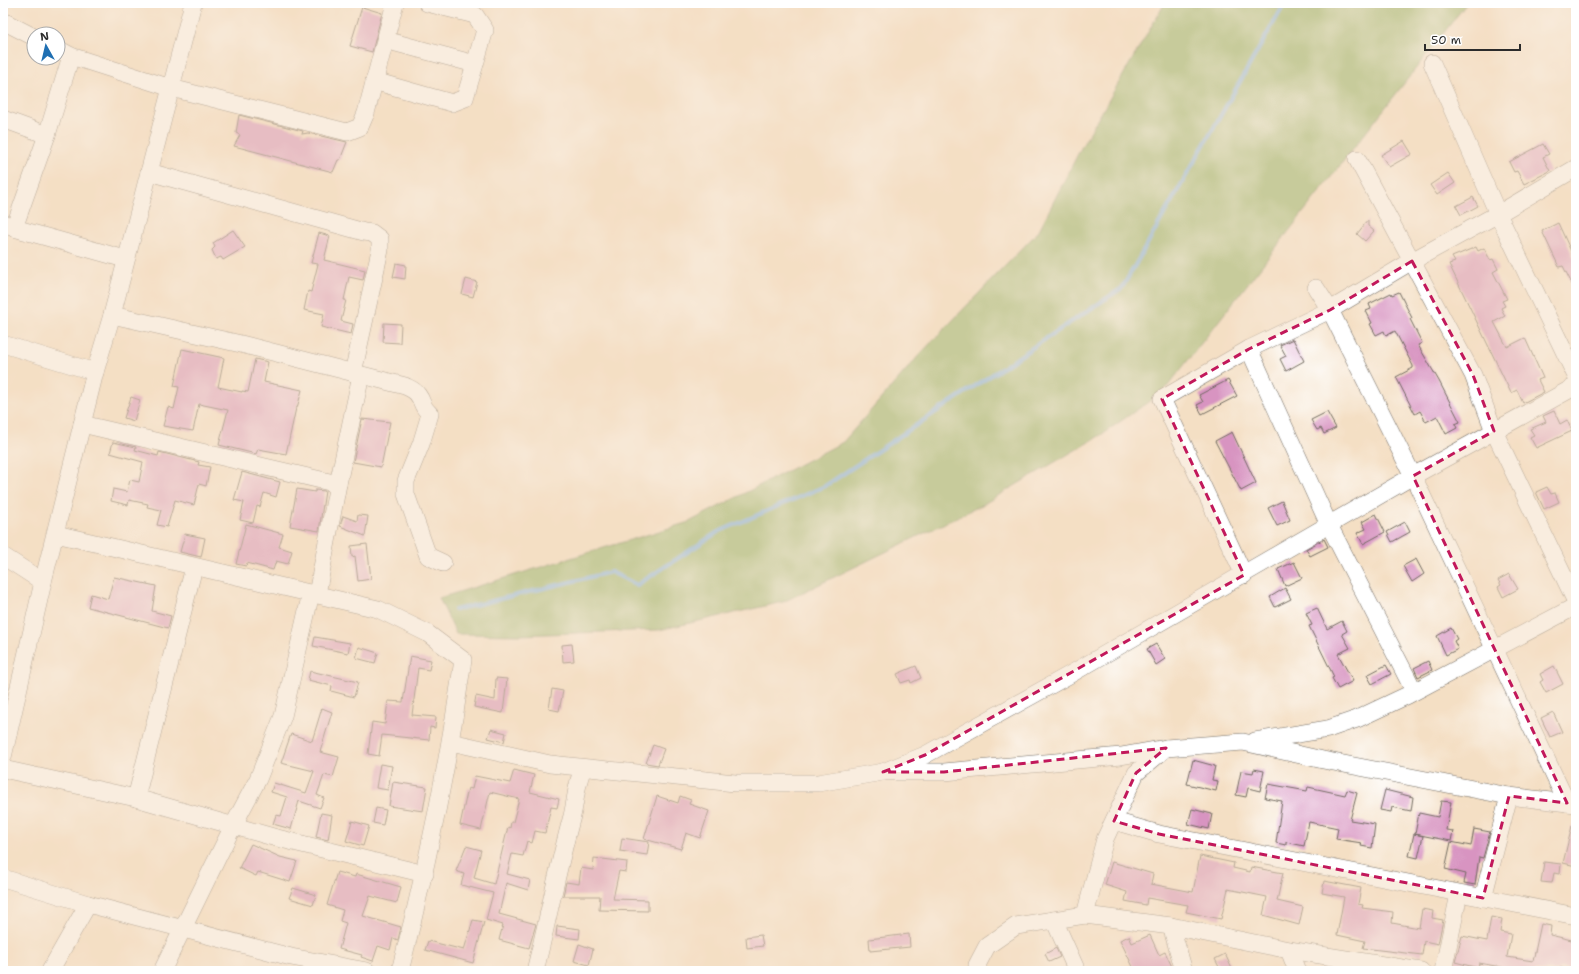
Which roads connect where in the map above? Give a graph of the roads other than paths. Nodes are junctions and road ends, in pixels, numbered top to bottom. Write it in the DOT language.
graph roads {
  1 [pos="193,3"];
  2 [pos="394,3"];
  3 [pos="427,3"];
  4 [pos="3,21"];
  5 [pos="26,33"];
  6 [pos="385,40"];
  7 [pos="66,54"];
  8 [pos="1432,63"];
  9 [pos="475,64"];
  10 [pos="61,66"];
  11 [pos="374,81"];
  12 [pos="171,88"];
  13 [pos="3,119"];
  14 [pos="47,135"];
  15 [pos="1357,159"];
  16 [pos="1576,168"];
  17 [pos="149,172"];
  18 [pos="1498,214"];
  19 [pos="9,226"];
  20 [pos="125,259"];
  21 [pos="1412,261"];
  22 [pos="1316,288"];
  23 [pos="1330,310"];
  24 [pos="112,315"];
  25 [pos="3,344"];
  26 [pos="1249,349"];
  27 [pos="95,372"];
  28 [pos="357,374"];
  29 [pos="1576,376"];
  30 [pos="1576,386"];
  31 [pos="82,424"];
  32 [pos="1494,431"];
  33 [pos="1413,476"];
  34 [pos="338,484"];
  35 [pos="1329,525"];
  36 [pos="56,534"];
  37 [pos="3,556"];
  38 [pos="443,563"];
  39 [pos="194,567"];
  40 [pos="1244,575"];
  41 [pos="43,582"];
  42 [pos="314,594"];
  43 [pos="1576,602"];
  44 [pos="1576,606"];
  45 [pos="1495,648"];
  46 [pos="1414,692"];
  47 [pos="5,737"];
  48 [pos="451,742"];
  49 [pos="1243,742"];
  50 [pos="1166,748"];
  51 [pos="3,757"];
  52 [pos="3,769"];
  53 [pos="583,769"];
  54 [pos="883,772"];
  55 [pos="1509,796"];
  56 [pos="136,798"];
  57 [pos="1571,804"];
  58 [pos="1114,821"];
  59 [pos="232,826"];
  60 [pos="425,874"];
  61 [pos="3,878"];
  62 [pos="1459,894"];
  63 [pos="1483,898"];
  64 [pos="88,904"];
  65 [pos="1085,915"];
  66 [pos="1576,916"];
  67 [pos="1054,920"];
  68 [pos="1171,926"];
  69 [pos="183,927"];
  70 [pos="1289,950"];
  71 [pos="288,964"];
  72 [pos="1411,970"];
  73 [pos="50,971"];
  74 [pos="162,971"];
  75 [pos="367,971"];
  76 [pos="400,971"];
  77 [pos="535,971"];
  78 [pos="979,971"];
  79 [pos="1077,971"];
  80 [pos="1184,971"];
  81 [pos="1297,971"];
  82 [pos="1443,971"];
  1 -- 12 [label="street"];
  2 -- 6 [label="street"];
  3 -- 9 [label="street"];
  4 -- 5 [label="street"];
  6 -- 9 [label="street"];
  6 -- 11 [label="street"];
  7 -- 12 [label="street"];
  8 -- 18 [label="street"];
  9 -- 11 [label="street"];
  10 -- 14 [label="street"];
  11 -- 12 [label="street"];
  12 -- 17 [label="street"];
  13 -- 14 [label="street"];
  14 -- 19 [label="street"];
  15 -- 21 [label="street"];
  16 -- 18 [label="street"];
  17 -- 20 [label="street"];
  17 -- 28 [label="street"];
  18 -- 21 [label="street"];
  18 -- 29 [label="street"];
  19 -- 20 [label="street"];
  20 -- 24 [label="street"];
  21 -- 23 [label="street"];
  21 -- 32 [label="street"];
  22 -- 23 [label="street"];
  23 -- 26 [label="street"];
  23 -- 33 [label="street"];
  24 -- 27 [label="street"];
  24 -- 28 [label="street"];
  25 -- 27 [label="street"];
  26 -- 35 [label="street"];
  26 -- 40 [label="street"];
  27 -- 31 [label="street"];
  28 -- 34 [label="street"];
  28 -- 38 [label="street"];
  30 -- 32 [label="street"];
  31 -- 34 [label="street"];
  31 -- 36 [label="street"];
  32 -- 33 [label="street"];
  32 -- 43 [label="street"];
  33 -- 35 [label="street"];
  33 -- 45 [label="street"];
  34 -- 42 [label="street"];
  35 -- 40 [label="street"];
  35 -- 46 [label="street"];
  36 -- 39 [label="street"];
  36 -- 41 [label="street"];
  37 -- 41 [label="street"];
  39 -- 42 [label="street"];
  39 -- 56 [label="street"];
  40 -- 54 [label="street"];
  41 -- 47 [label="street"];
  42 -- 48 [label="street"];
  42 -- 59 [label="street"];
  44 -- 45 [label="street"];
  45 -- 46 [label="street"];
  45 -- 57 [label="street"];
  46 -- 49 [label="street"];
  47 -- 51 [label="street"];
  48 -- 53 [label="street"];
  48 -- 60 [label="street"];
  49 -- 50 [label="street"];
  49 -- 55 [label="street"];
  50 -- 54 [label="street"];
  50 -- 58 [label="street"];
  52 -- 56 [label="street"];
  53 -- 54 [label="street"];
  53 -- 77 [label="street"];
  55 -- 57 [label="street"];
  55 -- 63 [label="street"];
  56 -- 59 [label="street"];
  58 -- 62 [label="street"];
  58 -- 65 [label="street"];
  59 -- 60 [label="street"];
  59 -- 69 [label="street"];
  60 -- 76 [label="street"];
  61 -- 64 [label="street"];
  62 -- 63 [label="street"];
  62 -- 82 [label="street"];
  63 -- 66 [label="street"];
  64 -- 69 [label="street"];
  64 -- 73 [label="street"];
  65 -- 67 [label="street"];
  65 -- 68 [label="street"];
  67 -- 78 [label="street"];
  67 -- 79 [label="street"];
  68 -- 70 [label="street"];
  68 -- 80 [label="street"];
  69 -- 71 [label="street"];
  69 -- 74 [label="street"];
  70 -- 72 [label="street"];
  70 -- 81 [label="street"];
  71 -- 75 [label="street"];
}
